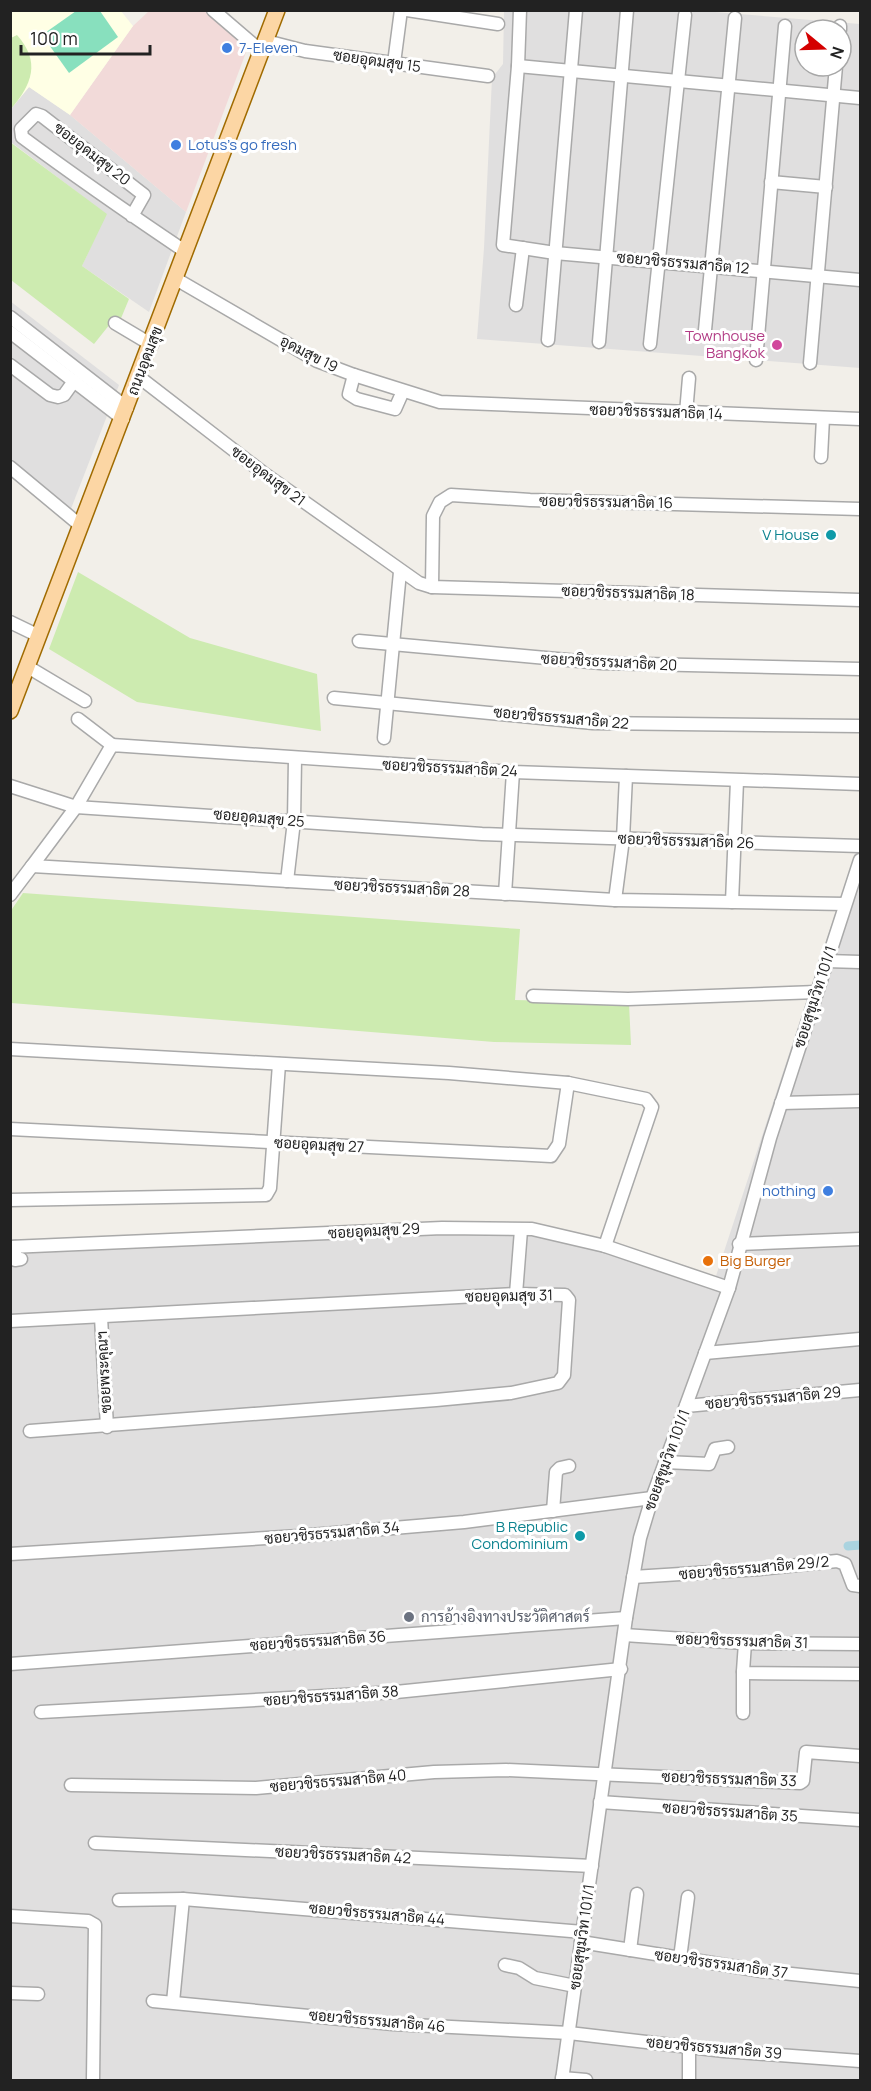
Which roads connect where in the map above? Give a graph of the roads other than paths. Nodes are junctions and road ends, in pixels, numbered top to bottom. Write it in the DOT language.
graph roads {
  1 [pos="213,10"];
  2 [pos="278,10"];
  3 [pos="400,10"];
  4 [pos="407,10"];
  5 [pos="520,10"];
  6 [pos="576,10"];
  7 [pos="627,10"];
  8 [pos="685,15"];
  9 [pos="735,18"];
  10 [pos="498,24"];
  11 [pos="785,26"];
  12 [pos="264,46"];
  13 [pos="394,63"];
  14 [pos="518,66"];
  15 [pos="570,71"];
  16 [pos="488,76"];
  17 [pos="621,76"];
  18 [pos="835,78"];
  19 [pos="677,82"];
  20 [pos="728,87"];
  21 [pos="779,91"];
  22 [pos="834,96"];
  23 [pos="861,98"];
  24 [pos="771,182"];
  25 [pos="826,187"];
  26 [pos="132,216"];
  27 [pos="523,248"];
  28 [pos="186,252"];
  29 [pos="555,253"];
  30 [pos="606,257"];
  31 [pos="659,262"];
  32 [pos="711,266"];
  33 [pos="763,270"];
  34 [pos="818,277"];
  35 [pos="176,279"];
  36 [pos="861,280"];
  37 [pos="516,305"];
  38 [pos="10,317"];
  39 [pos="115,323"];
  40 [pos="705,330"];
  41 [pos="10,332"];
  42 [pos="548,340"];
  43 [pos="598,342"];
  44 [pos="650,344"];
  45 [pos="152,345"];
  46 [pos="756,360"];
  47 [pos="810,363"];
  48 [pos="10,365"];
  49 [pos="354,375"];
  50 [pos="139,377"];
  51 [pos="689,378"];
  52 [pos="79,380"];
  53 [pos="404,391"];
  54 [pos="452,402"];
  55 [pos="125,413"];
  56 [pos="686,413"];
  57 [pos="823,418"];
  58 [pos="861,419"];
  59 [pos="821,457"];
  60 [pos="10,467"];
  61 [pos="861,509"];
  62 [pos="81,526"];
  63 [pos="400,572"];
  64 [pos="432,587"];
  65 [pos="861,600"];
  66 [pos="10,622"];
  67 [pos="39,636"];
  68 [pos="359,641"];
  69 [pos="394,645"];
  70 [pos="28,667"];
  71 [pos="861,669"];
  72 [pos="334,698"];
  73 [pos="85,701"];
  74 [pos="386,703"];
  75 [pos="10,711"];
  76 [pos="78,719"];
  77 [pos="861,726"];
  78 [pos="384,738"];
  79 [pos="112,745"];
  80 [pos="295,759"];
  81 [pos="513,772"];
  82 [pos="626,776"];
  83 [pos="737,781"];
  84 [pos="861,784"];
  85 [pos="10,786"];
  86 [pos="76,807"];
  87 [pos="294,821"];
  88 [pos="511,835"];
  89 [pos="623,839"];
  90 [pos="735,842"];
  91 [pos="861,846"];
  92 [pos="861,860"];
  93 [pos="32,866"];
  94 [pos="287,881"];
  95 [pos="857,881"];
  96 [pos="505,894"];
  97 [pos="10,895"];
  98 [pos="615,900"];
  99 [pos="732,902"];
  100 [pos="845,904"];
  101 [pos="826,962"];
  102 [pos="861,962"];
  103 [pos="817,992"];
  104 [pos="534,996"];
  105 [pos="10,1050"];
  106 [pos="279,1064"];
  107 [pos="568,1083"];
  108 [pos="861,1101"];
  109 [pos="782,1103"];
  110 [pos="10,1130"];
  111 [pos="273,1143"];
  112 [pos="10,1200"];
  113 [pos="521,1230"];
  114 [pos="861,1239"];
  115 [pos="739,1244"];
  116 [pos="605,1246"];
  117 [pos="13,1247"];
  118 [pos="21,1259"];
  119 [pos="729,1288"];
  120 [pos="516,1294"];
  121 [pos="101,1317"];
  122 [pos="10,1321"];
  123 [pos="861,1340"];
  124 [pos="705,1353"];
  125 [pos="861,1390"];
  126 [pos="686,1406"];
  127 [pos="107,1427"];
  128 [pos="30,1431"];
  129 [pos="728,1447"];
  130 [pos="665,1462"];
  131 [pos="569,1466"];
  132 [pos="652,1498"];
  133 [pos="553,1511"];
  134 [pos="10,1554"];
  135 [pos="633,1576"];
  136 [pos="861,1586"];
  137 [pos="626,1618"];
  138 [pos="624,1635"];
  139 [pos="745,1643"];
  140 [pos="861,1644"];
  141 [pos="10,1664"];
  142 [pos="621,1669"];
  143 [pos="743,1672"];
  144 [pos="861,1674"];
  145 [pos="41,1712"];
  146 [pos="742,1713"];
  147 [pos="861,1756"];
  148 [pos="605,1773"];
  149 [pos="71,1785"];
  150 [pos="600,1802"];
  151 [pos="861,1820"];
  152 [pos="95,1843"];
  153 [pos="592,1866"];
  154 [pos="637,1894"];
  155 [pos="688,1897"];
  156 [pos="177,1899"];
  157 [pos="119,1900"];
  158 [pos="10,1916"];
  159 [pos="582,1937"];
  160 [pos="630,1950"];
  161 [pos="680,1958"];
  162 [pos="505,1965"];
  163 [pos="861,1981"];
  164 [pos="575,1986"];
  165 [pos="10,1993"];
  166 [pos="38,1994"];
  167 [pos="153,2001"];
  168 [pos="173,2002"];
  169 [pos="568,2033"];
  170 [pos="688,2047"];
  171 [pos="861,2061"];
  172 [pos="562,2079"];
  173 [pos="93,2080"];
  174 [pos="586,2080"];
  175 [pos="689,2080"];
  1 -- 12 [label="street"];
  2 -- 12 [label="main road, ถนนอุดมสุข"];
  3 -- 13 [label="street"];
  4 -- 10 [label="street"];
  5 -- 14 [label="street"];
  6 -- 15 [label="street"];
  7 -- 17 [label="street"];
  8 -- 19 [label="street"];
  9 -- 20 [label="street"];
  11 -- 21 [label="street"];
  12 -- 13 [label="street, ซอยอุดมสุข 15"];
  12 -- 28 [label="main road, ถนนอุดมสุข"];
  13 -- 16 [label="street, ซอยอุดมสุข 15"];
  14 -- 15 [label="street"];
  14 -- 27 [label="street, ซอยวชิรธรรมสาธิต 12"];
  15 -- 17 [label="street"];
  15 -- 29 [label="street"];
  17 -- 19 [label="street"];
  17 -- 30 [label="street"];
  18 -- 22 [label="street"];
  19 -- 20 [label="street"];
  19 -- 31 [label="street"];
  20 -- 21 [label="street"];
  20 -- 32 [label="street"];
  21 -- 22 [label="street"];
  21 -- 24 [label="street"];
  22 -- 23 [label="street"];
  22 -- 25 [label="street"];
  24 -- 25 [label="street"];
  24 -- 33 [label="street"];
  25 -- 34 [label="street"];
  26 -- 26 [label="street, ซอยอุดมสุข 20"];
  26 -- 28 [label="street, ซอยอุดมสุข 20"];
  27 -- 29 [label="street, ซอยวชิรธรรมสาธิต 12"];
  27 -- 37 [label="street"];
  28 -- 35 [label="main road, ถนนอุดมสุข"];
  29 -- 30 [label="street, ซอยวชิรธรรมสาธิต 12"];
  29 -- 42 [label="street"];
  30 -- 31 [label="street, ซอยวชิรธรรมสาธิต 12"];
  30 -- 43 [label="street"];
  31 -- 32 [label="street, ซอยวชิรธรรมสาธิต 12"];
  31 -- 44 [label="street"];
  32 -- 33 [label="street, ซอยวชิรธรรมสาธิต 12"];
  32 -- 40 [label="street"];
  33 -- 34 [label="street, ซอยวชิรธรรมสาธิต 12"];
  33 -- 46 [label="street"];
  34 -- 36 [label="street, ซอยวชิรธรรมสาธิต 12"];
  34 -- 47 [label="street"];
  35 -- 45 [label="main road, ถนนอุดมสุข"];
  35 -- 49 [label="street, อุดมสุข 19"];
  38 -- 52 [label="street"];
  39 -- 45 [label="street"];
  41 -- 52 [label="street"];
  45 -- 50 [label="main road, ถนนอุดมสุข"];
  48 -- 52 [label="street"];
  49 -- 53 [label="street, อุดมสุข 19"];
  49 -- 53 [label="street"];
  50 -- 55 [label="main road, ถนนอุดมสุข"];
  50 -- 63 [label="street, ซอยอุดมสุข 21"];
  51 -- 56 [label="street"];
  52 -- 55 [label="street"];
  53 -- 54 [label="street, อุดมสุข 19"];
  54 -- 56 [label="street, ซอยวชิรธรรมสาธิต 14"];
  55 -- 62 [label="main road, ถนนอุดมสุข"];
  56 -- 57 [label="street, ซอยวชิรธรรมสาธิต 14"];
  57 -- 58 [label="street, ซอยวชิรธรรมสาธิต 14"];
  57 -- 59 [label="street"];
  60 -- 62 [label="street"];
  61 -- 64 [label="street, ซอยวชิรธรรมสาธิต 16"];
  62 -- 67 [label="main road, ถนนอุดมสุข"];
  63 -- 64 [label="street, ซอยวชิรธรรมสาธิต 18"];
  63 -- 69 [label="street"];
  64 -- 65 [label="street, ซอยวชิรธรรมสาธิต 18"];
  66 -- 67 [label="street"];
  67 -- 70 [label="main road, ถนนอุดมสุข"];
  68 -- 69 [label="street, ซอยวชิรธรรมสาธิต 20"];
  69 -- 71 [label="street, ซอยวชิรธรรมสาธิต 20"];
  69 -- 74 [label="street"];
  70 -- 73 [label="street"];
  70 -- 75 [label="main road, ถนนอุดมสุข"];
  72 -- 74 [label="street, ซอยวชิรธรรมสาธิต 22"];
  74 -- 77 [label="street, ซอยวชิรธรรมสาธิต 22"];
  74 -- 78 [label="street"];
  76 -- 79 [label="street"];
  79 -- 80 [label="street, ซอยวชิรธรรมสาธิต 24"];
  79 -- 86 [label="street"];
  80 -- 81 [label="street, ซอยวชิรธรรมสาธิต 24"];
  80 -- 87 [label="street"];
  81 -- 82 [label="street, ซอยวชิรธรรมสาธิต 24"];
  81 -- 88 [label="street"];
  82 -- 83 [label="street, ซอยวชิรธรรมสาธิต 24"];
  82 -- 89 [label="street"];
  83 -- 84 [label="street, ซอยวชิรธรรมสาธิต 24"];
  83 -- 90 [label="street"];
  85 -- 86 [label="street, ซอยอุดมสุข 25"];
  86 -- 87 [label="street, ซอยอุดมสุข 25"];
  86 -- 93 [label="street"];
  87 -- 88 [label="street, ซอยอุดมสุข 25"];
  87 -- 94 [label="street"];
  88 -- 89 [label="street, ซอยวชิรธรรมสาธิต 26"];
  88 -- 96 [label="street"];
  89 -- 90 [label="street, ซอยวชิรธรรมสาธิต 26"];
  89 -- 98 [label="street"];
  90 -- 91 [label="street, ซอยวชิรธรรมสาธิต 26"];
  90 -- 99 [label="street"];
  92 -- 95 [label="street, ซอยสุขุมวิท 101/1"];
  93 -- 94 [label="street, ซอยวชิรธรรมสาธิต 28"];
  93 -- 97 [label="street"];
  94 -- 96 [label="street, ซอยวชิรธรรมสาธิต 28"];
  95 -- 100 [label="street, ซอยสุขุมวิท 101/1"];
  96 -- 98 [label="street, ซอยวชิรธรรมสาธิต 28"];
  98 -- 99 [label="street, ซอยวชิรธรรมสาธิต 28"];
  99 -- 100 [label="street, ซอยวชิรธรรมสาธิต 28"];
  100 -- 101 [label="street, ซอยสุขุมวิท 101/1"];
  101 -- 102 [label="street"];
  101 -- 103 [label="street, ซอยสุขุมวิท 101/1"];
  103 -- 104 [label="street"];
  103 -- 109 [label="street, ซอยสุขุมวิท 101/1"];
  105 -- 106 [label="street"];
  106 -- 107 [label="street"];
  106 -- 111 [label="street"];
  107 -- 111 [label="street, ซอยอุดมสุข 27"];
  107 -- 116 [label="street"];
  108 -- 109 [label="street"];
  109 -- 115 [label="street, ซอยสุขุมวิท 101/1"];
  110 -- 111 [label="street, ซอยอุดมสุข 27"];
  111 -- 112 [label="street"];
  113 -- 116 [label="street, ซอยอุดมสุข 29"];
  113 -- 117 [label="street, ซอยอุดมสุข 29"];
  113 -- 120 [label="street"];
  114 -- 115 [label="street"];
  115 -- 119 [label="street, ซอยสุขุมวิท 101/1"];
  116 -- 119 [label="street, ซอยอุดมสุข 29"];
  117 -- 118 [label="street"];
  119 -- 124 [label="street, ซอยสุขุมวิท 101/1"];
  120 -- 121 [label="street, ซอยอุดมสุข 31"];
  120 -- 127 [label="street, ซอยอุดมสุข 31"];
  121 -- 122 [label="street, ซอยอุดมสุข 31"];
  121 -- 127 [label="street, ซอยพระคุณฯ"];
  123 -- 124 [label="street"];
  124 -- 126 [label="street, ซอยสุขุมวิท 101/1"];
  125 -- 126 [label="street, ซอยวชิรธรรมสาธิต 29"];
  126 -- 130 [label="street, ซอยสุขุมวิท 101/1"];
  127 -- 128 [label="street, ซอยอุดมสุข 31"];
  129 -- 130 [label="street"];
  130 -- 132 [label="street, ซอยสุขุมวิท 101/1"];
  131 -- 133 [label="street"];
  132 -- 133 [label="street, ซอยวชิรธรรมสาธิต 34"];
  132 -- 135 [label="street, ซอยสุขุมวิท 101/1"];
  133 -- 134 [label="street, ซอยวชิรธรรมสาธิต 34"];
  135 -- 136 [label="street, ซอยวชิรธรรมสาธิต 29/2"];
  135 -- 137 [label="street, ซอยสุขุมวิท 101/1"];
  137 -- 138 [label="street, ซอยสุขุมวิท 101/1"];
  137 -- 141 [label="street, ซอยวชิรธรรมสาธิต 36"];
  138 -- 139 [label="street, ซอยวชิรธรรมสาธิต 31"];
  138 -- 142 [label="street, ซอยสุขุมวิท 101/1"];
  139 -- 140 [label="street, ซอยวชิรธรรมสาธิต 31"];
  139 -- 143 [label="street"];
  142 -- 145 [label="street, ซอยวชิรธรรมสาธิต 38"];
  142 -- 148 [label="street, ซอยสุขุมวิท 101/1"];
  143 -- 144 [label="street"];
  143 -- 146 [label="street"];
  147 -- 148 [label="street, ซอยวชิรธรรมสาธิต 33"];
  148 -- 149 [label="street, ซอยวชิรธรรมสาธิต 40"];
  148 -- 150 [label="street, ซอยสุขุมวิท 101/1"];
  150 -- 151 [label="street, ซอยวชิรธรรมสาธิต 35"];
  150 -- 153 [label="street, ซอยสุขุมวิท 101/1"];
  152 -- 153 [label="street, ซอยวชิรธรรมสาธิต 42"];
  153 -- 159 [label="street, ซอยสุขุมวิท 101/1"];
  154 -- 160 [label="street"];
  155 -- 161 [label="street"];
  156 -- 157 [label="street, ซอยวชิรธรรมสาธิต 44"];
  156 -- 159 [label="street, ซอยวชิรธรรมสาธิต 44"];
  156 -- 168 [label="street"];
  158 -- 173 [label="street"];
  159 -- 160 [label="street, ซอยวชิรธรรมสาธิต 37"];
  159 -- 164 [label="street, ซอยสุขุมวิท 101/1"];
  160 -- 161 [label="street, ซอยวชิรธรรมสาธิต 37"];
  161 -- 163 [label="street, ซอยวชิรธรรมสาธิต 37"];
  162 -- 164 [label="street"];
  164 -- 169 [label="street, ซอยสุขุมวิท 101/1"];
  165 -- 166 [label="street"];
  167 -- 168 [label="street, ซอยวชิรธรรมสาธิต 46"];
  168 -- 169 [label="street, ซอยวชิรธรรมสาธิต 46"];
  169 -- 170 [label="street, ซอยวชิรธรรมสาธิต 39"];
  169 -- 172 [label="street, ซอยสุขุมวิท 101/1"];
  170 -- 171 [label="street, ซอยวชิรธรรมสาธิต 39"];
  170 -- 175 [label="street"];
  172 -- 174 [label="street"];
}
